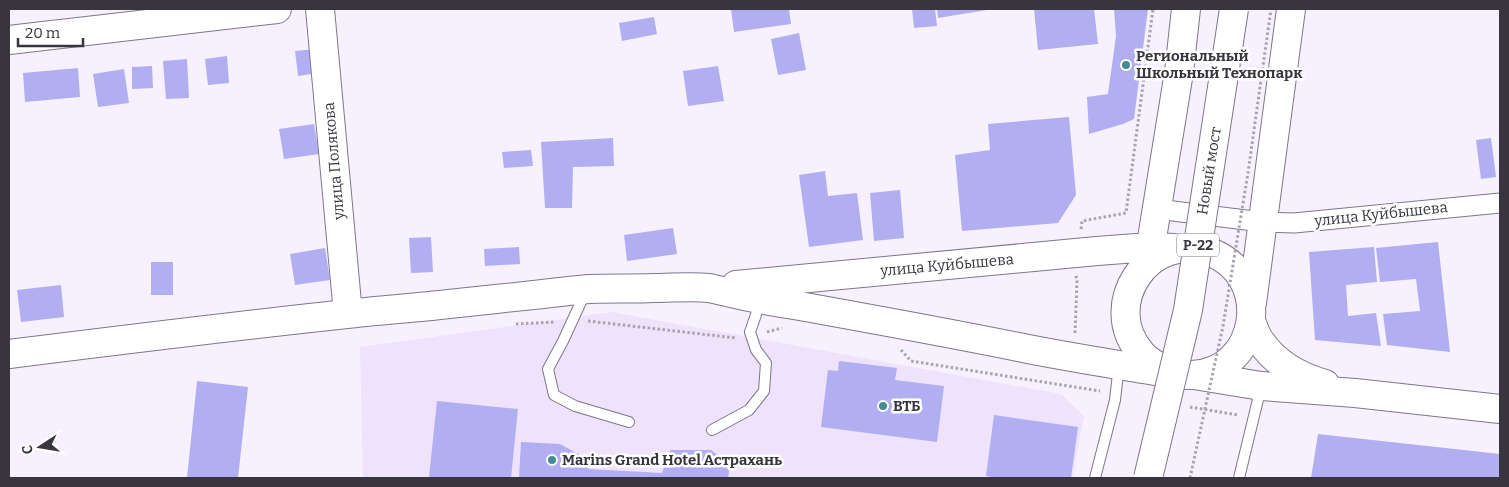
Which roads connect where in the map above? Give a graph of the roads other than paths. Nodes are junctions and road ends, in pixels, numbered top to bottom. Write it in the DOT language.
graph roads {
  1 [pos="276,9"];
  2 [pos="320,9"];
  3 [pos="1186,9"];
  4 [pos="1234,9"];
  5 [pos="1291,9"];
  6 [pos="9,40"];
  7 [pos="1500,203"];
  8 [pos="1157,209"];
  9 [pos="1262,222"];
  10 [pos="1149,255"];
  11 [pos="707,288"];
  12 [pos="588,289"];
  13 [pos="761,299"];
  14 [pos="1251,313"];
  15 [pos="348,314"];
  16 [pos="1124,352"];
  17 [pos="9,354"];
  18 [pos="1184,374"];
  19 [pos="1261,386"];
  20 [pos="1355,393"];
  21 [pos="1500,409"];
  22 [pos="629,422"];
  23 [pos="712,430"];
  24 [pos="1095,478"];
  25 [pos="1148,478"];
  26 [pos="1239,478"];
  1 -- 6 [label="main road"];
  2 -- 15 [label="main road, улица Полякова"];
  3 -- 8 [label="main road"];
  4 -- 25 [label="main road, Новый мост / Р-22, bridge"];
  5 -- 9 [label="main road"];
  7 -- 9 [label="street, улица Куйбышева"];
  8 -- 9 [label="street, улица Куйбышева"];
  8 -- 10 [label="main road"];
  9 -- 14 [label="main road"];
  10 -- 11 [label="main road, улица Куйбышева"];
  10 -- 14 [label="main road, улица Куйбышева"];
  10 -- 16 [label="main road"];
  11 -- 12 [label="main road"];
  11 -- 13 [label="main road"];
  12 -- 15 [label="main road"];
  12 -- 22 [label="lane"];
  13 -- 16 [label="main road"];
  13 -- 23 [label="lane"];
  14 -- 18 [label="main road"];
  14 -- 20 [label="main road"];
  15 -- 17 [label="main road"];
  16 -- 18 [label="main road"];
  16 -- 24 [label="lane"];
  18 -- 19 [label="main road"];
  19 -- 20 [label="main road"];
  19 -- 26 [label="lane"];
  20 -- 21 [label="main road"];
}
